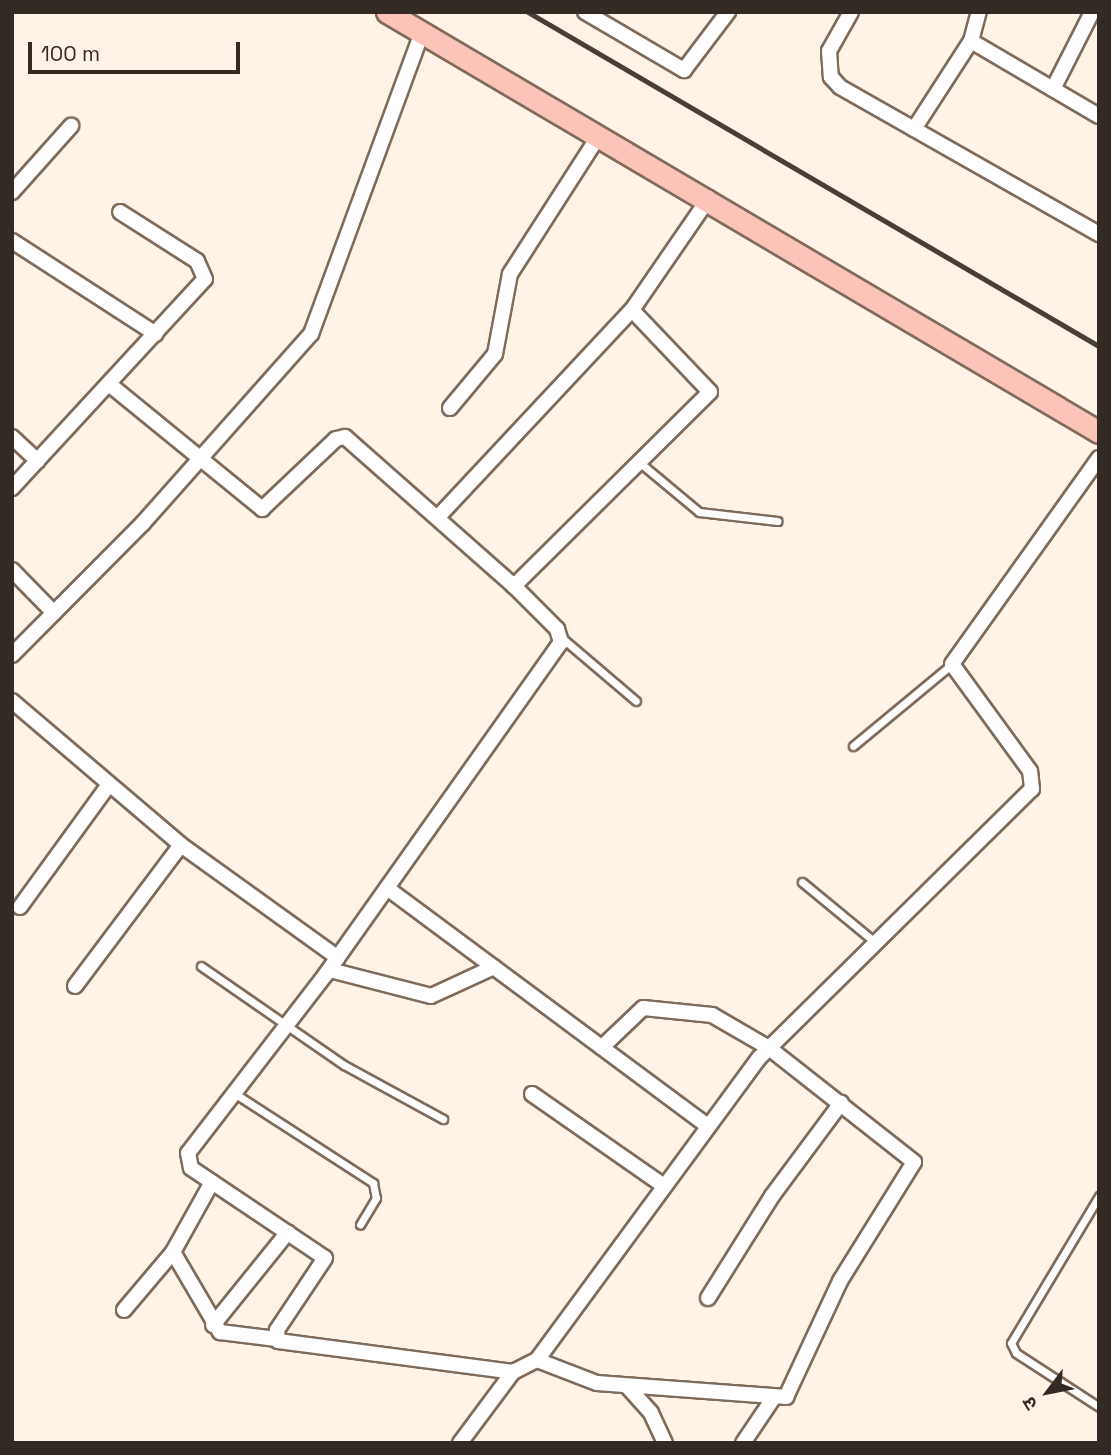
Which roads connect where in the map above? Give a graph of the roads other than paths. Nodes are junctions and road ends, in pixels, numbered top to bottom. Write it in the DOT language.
graph roads {
  1 [pos="387,12"];
  2 [pos="585,12"];
  3 [pos="728,12"];
  4 [pos="851,12"];
  5 [pos="979,12"];
  6 [pos="1092,12"];
  7 [pos="422,33"];
  8 [pos="971,41"];
  9 [pos="1054,89"];
  10 [pos="1099,116"];
  11 [pos="71,126"];
  12 [pos="914,129"];
  13 [pos="600,134"];
  14 [pos="12,192"];
  15 [pos="709,198"];
  16 [pos="120,212"];
  17 [pos="1099,234"];
  18 [pos="12,241"];
  19 [pos="632,310"];
  20 [pos="156,334"];
  21 [pos="109,384"];
  22 [pos="450,408"];
  23 [pos="1099,432"];
  24 [pos="12,437"];
  25 [pos="1099,458"];
  26 [pos="200,460"];
  27 [pos="38,461"];
  28 [pos="639,462"];
  29 [pos="12,488"];
  30 [pos="438,517"];
  31 [pos="777,522"];
  32 [pos="12,570"];
  33 [pos="514,586"];
  34 [pos="54,613"];
  35 [pos="562,637"];
  36 [pos="12,655"];
  37 [pos="952,664"];
  38 [pos="636,701"];
  39 [pos="15,710"];
  40 [pos="853,746"];
  41 [pos="108,786"];
  42 [pos="181,845"];
  43 [pos="802,882"];
  44 [pos="387,888"];
  45 [pos="20,907"];
  46 [pos="879,946"];
  47 [pos="334,964"];
  48 [pos="201,966"];
  49 [pos="494,967"];
  50 [pos="75,986"];
  51 [pos="287,1026"];
  52 [pos="602,1047"];
  53 [pos="769,1048"];
  54 [pos="234,1093"];
  55 [pos="533,1094"];
  56 [pos="841,1103"];
  57 [pos="443,1119"];
  58 [pos="708,1126"];
  59 [pos="212,1182"];
  60 [pos="664,1186"];
  61 [pos="1099,1196"];
  62 [pos="360,1225"];
  63 [pos="288,1233"];
  64 [pos="173,1252"];
  65 [pos="708,1298"];
  66 [pos="124,1310"];
  67 [pos="213,1325"];
  68 [pos="277,1339"];
  69 [pos="537,1360"];
  70 [pos="513,1372"];
  71 [pos="627,1386"];
  72 [pos="772,1400"];
  73 [pos="1099,1406"];
  74 [pos="460,1443"];
  75 [pos="665,1443"];
  76 [pos="743,1443"];
  1 -- 7 [label="main road"];
  2 -- 3 [label="street"];
  4 -- 12 [label="street"];
  5 -- 8 [label="street"];
  6 -- 9 [label="street"];
  7 -- 13 [label="main road"];
  7 -- 26 [label="street"];
  8 -- 9 [label="street"];
  8 -- 12 [label="street"];
  9 -- 10 [label="street"];
  11 -- 14 [label="street"];
  12 -- 17 [label="street"];
  13 -- 15 [label="main road"];
  13 -- 22 [label="street"];
  15 -- 19 [label="street"];
  15 -- 23 [label="main road"];
  16 -- 20 [label="street"];
  18 -- 20 [label="street"];
  19 -- 28 [label="street"];
  19 -- 30 [label="street"];
  20 -- 21 [label="street"];
  21 -- 26 [label="street"];
  21 -- 27 [label="street"];
  24 -- 27 [label="street"];
  25 -- 37 [label="street"];
  26 -- 30 [label="street"];
  26 -- 34 [label="street"];
  27 -- 29 [label="street"];
  28 -- 31 [label="lane"];
  28 -- 33 [label="street"];
  30 -- 33 [label="street"];
  32 -- 34 [label="street"];
  33 -- 35 [label="street"];
  34 -- 36 [label="street"];
  35 -- 38 [label="lane"];
  35 -- 44 [label="street"];
  37 -- 40 [label="lane"];
  37 -- 46 [label="street"];
  39 -- 41 [label="street"];
  41 -- 42 [label="street"];
  41 -- 45 [label="street"];
  42 -- 47 [label="street"];
  42 -- 50 [label="street"];
  43 -- 46 [label="lane"];
  44 -- 47 [label="street"];
  44 -- 49 [label="street"];
  46 -- 53 [label="street"];
  47 -- 49 [label="street"];
  47 -- 51 [label="street"];
  48 -- 51 [label="lane"];
  49 -- 52 [label="street"];
  51 -- 54 [label="street"];
  51 -- 57 [label="lane"];
  52 -- 53 [label="street"];
  52 -- 58 [label="street"];
  53 -- 56 [label="street"];
  53 -- 58 [label="street"];
  54 -- 59 [label="street"];
  54 -- 62 [label="lane"];
  55 -- 60 [label="street"];
  56 -- 65 [label="street"];
  56 -- 72 [label="street"];
  58 -- 60 [label="street"];
  59 -- 63 [label="street"];
  59 -- 64 [label="street"];
  60 -- 69 [label="street"];
  61 -- 73 [label="lane"];
  63 -- 67 [label="street"];
  63 -- 68 [label="street"];
  64 -- 66 [label="street"];
  64 -- 67 [label="street"];
  67 -- 68 [label="street"];
  68 -- 70 [label="street"];
  69 -- 70 [label="street"];
  69 -- 71 [label="street"];
  70 -- 74 [label="street"];
  71 -- 72 [label="street"];
  71 -- 75 [label="street"];
  72 -- 76 [label="street"];
}
